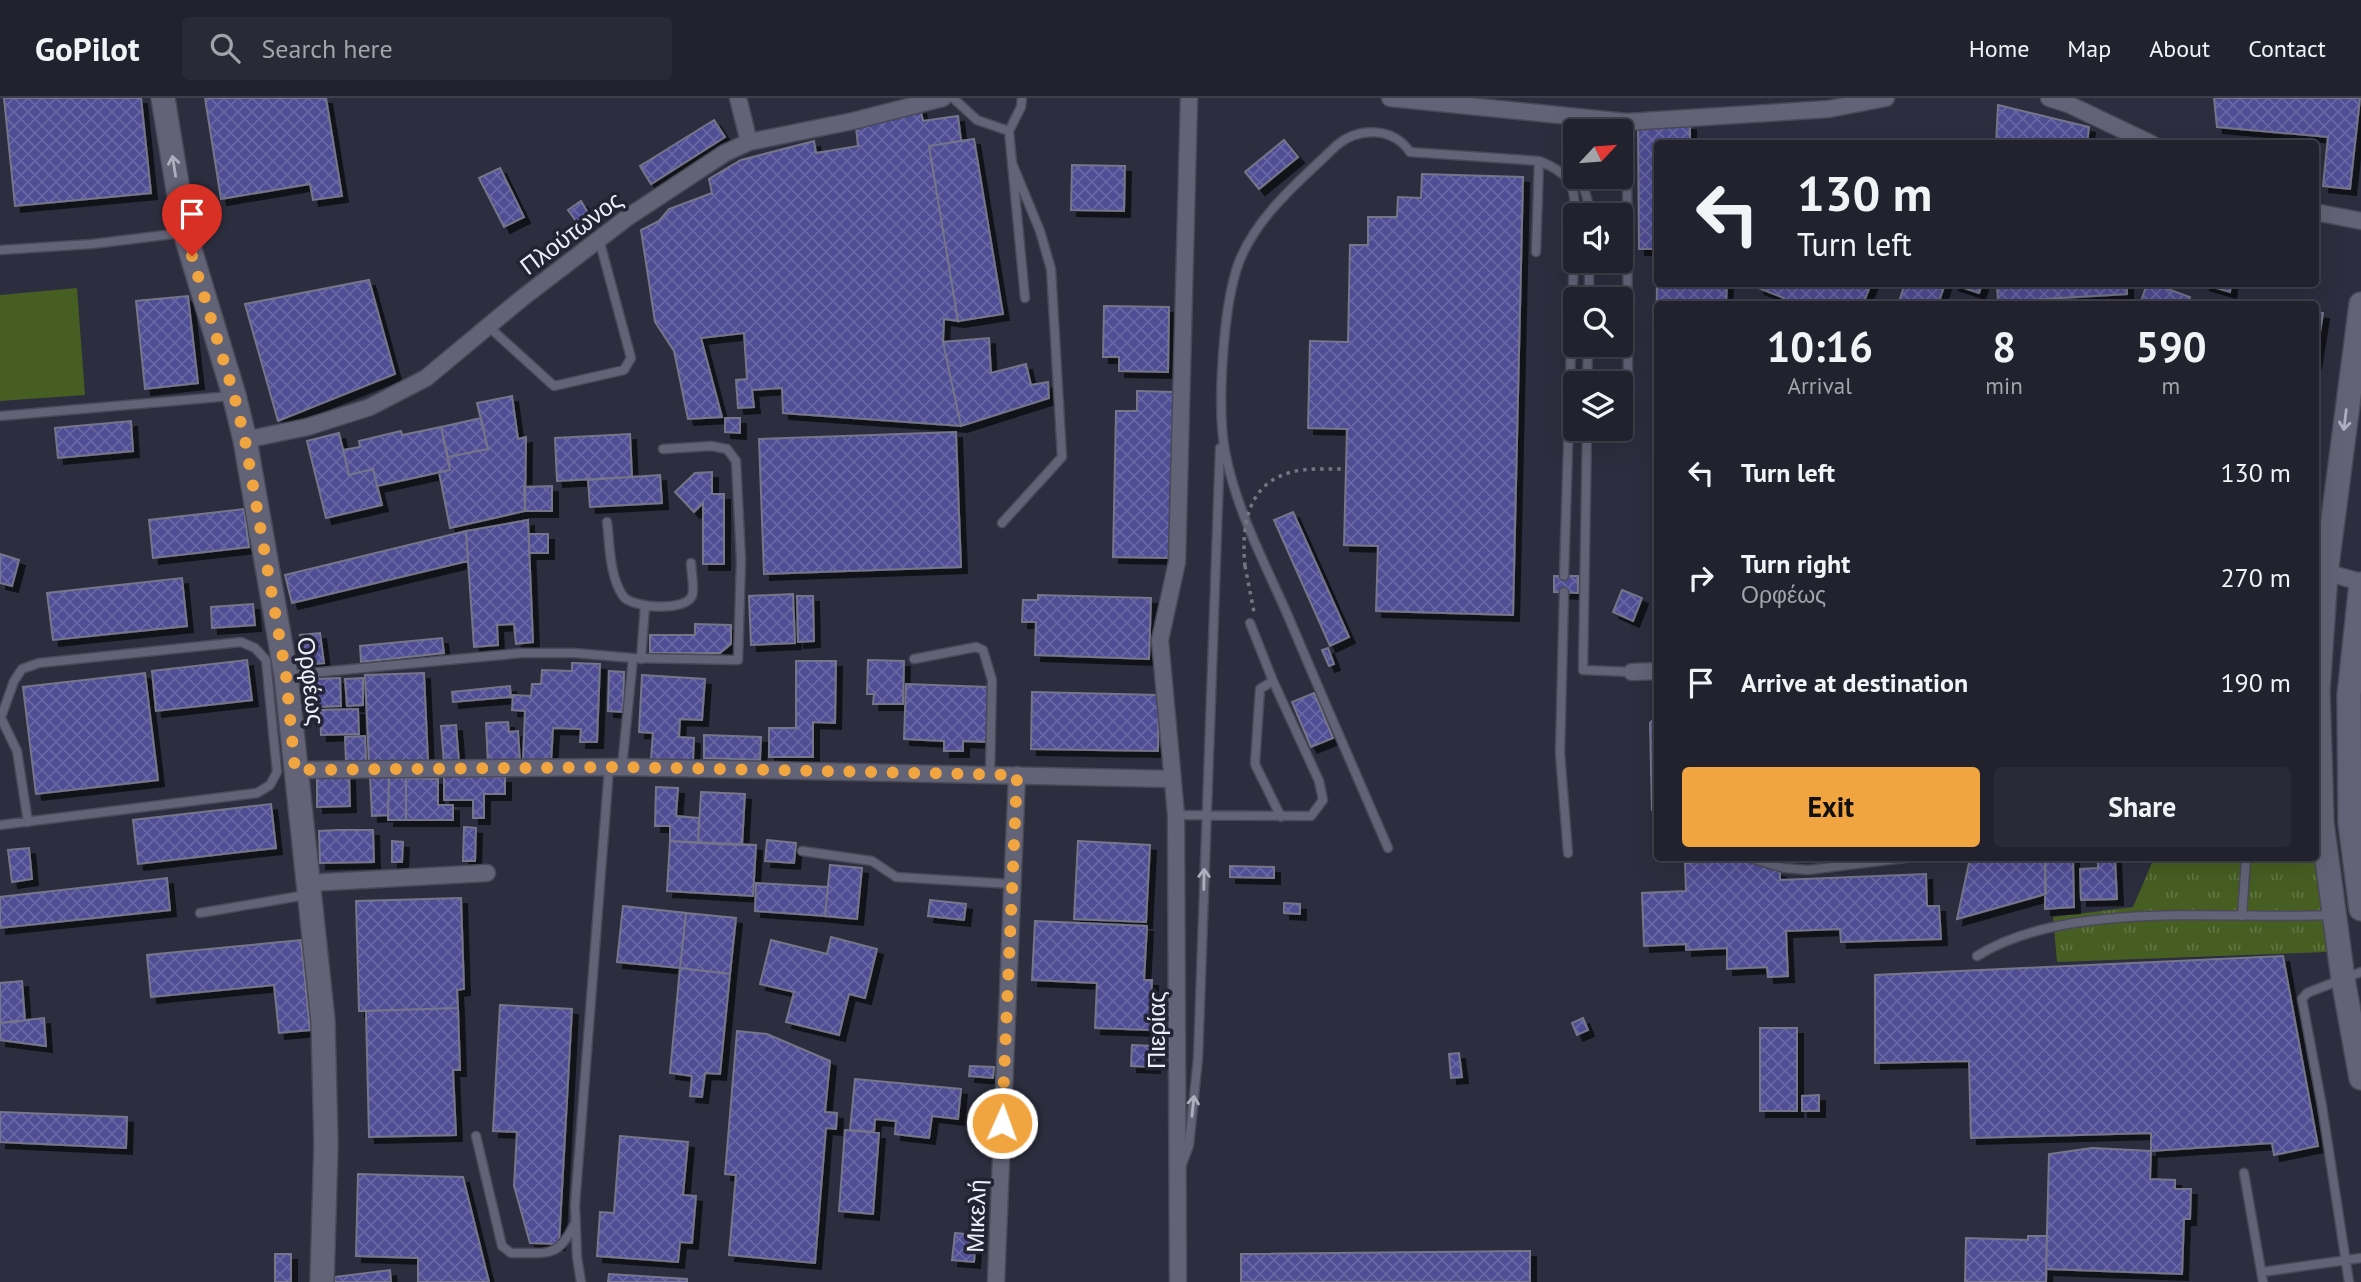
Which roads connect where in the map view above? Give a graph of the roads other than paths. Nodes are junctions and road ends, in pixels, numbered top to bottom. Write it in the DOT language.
graph roads {
  1 [pos="163,98"];
  2 [pos="738,98"];
  3 [pos="943,98"];
  4 [pos="953,98"];
  5 [pos="1022,98"];
  6 [pos="1188,98"];
  7 [pos="1390,98"];
  8 [pos="1886,98"];
  9 [pos="2049,98"];
  10 [pos="1597,119"];
  11 [pos="1633,122"];
  12 [pos="1009,131"];
  13 [pos="2144,140"];
  14 [pos="748,142"];
  15 [pos="1539,161"];
  16 [pos="1012,163"];
  17 [pos="1563,168"];
  18 [pos="1627,189"];
  19 [pos="1575,203"];
  20 [pos="2319,213"];
  21 [pos="2361,220"];
  22 [pos="185,233"];
  23 [pos="599,239"];
  24 [pos="0,250"];
  25 [pos="1536,252"];
  26 [pos="1573,273"];
  27 [pos="1025,298"];
  28 [pos="2361,304"];
  29 [pos="489,327"];
  30 [pos="1628,371"];
  31 [pos="234,395"];
  32 [pos="1221,414"];
  33 [pos="0,415"];
  34 [pos="245,440"];
  35 [pos="1587,441"];
  36 [pos="663,449"];
  37 [pos="607,522"];
  38 [pos="1002,523"];
  39 [pos="691,563"];
  40 [pos="2321,571"];
  41 [pos="1564,576"];
  42 [pos="2361,583"];
  43 [pos="1564,592"];
  44 [pos="645,605"];
  45 [pos="1250,623"];
  46 [pos="2319,651"];
  47 [pos="637,659"];
  48 [pos="914,659"];
  49 [pos="1654,671"];
  50 [pos="1632,672"];
  51 [pos="286,675"];
  52 [pos="1273,681"];
  53 [pos="0,717"];
  54 [pos="616,768"];
  55 [pos="295,770"];
  56 [pos="990,774"];
  57 [pos="1017,775"];
  58 [pos="1172,779"];
  59 [pos="1176,815"];
  60 [pos="1206,816"];
  61 [pos="1281,817"];
  62 [pos="27,822"];
  63 [pos="2319,822"];
  64 [pos="2350,823"];
  65 [pos="0,825"];
  66 [pos="2319,828"];
  67 [pos="1388,848"];
  68 [pos="802,851"];
  69 [pos="1568,853"];
  70 [pos="1760,861"];
  71 [pos="1881,861"];
  72 [pos="2246,861"];
  73 [pos="487,873"];
  74 [pos="1011,884"];
  75 [pos="308,889"];
  76 [pos="2361,909"];
  77 [pos="200,913"];
  78 [pos="2333,915"];
  79 [pos="2242,916"];
  80 [pos="1977,956"];
  81 [pos="2352,976"];
  82 [pos="2361,1079"];
  83 [pos="476,1136"];
  84 [pos="1178,1172"];
  85 [pos="2244,1173"];
  86 [pos="575,1222"];
  87 [pos="2361,1258"];
  88 [pos="2346,1259"];
  89 [pos="2262,1272"];
  90 [pos="322,1282"];
  91 [pos="581,1282"];
  92 [pos="996,1282"];
  93 [pos="1178,1282"];
  94 [pos="2263,1282"];
  95 [pos="2348,1282"];
  22 -- 1 [label="street, Ορφέως, one-way"];
  2 -- 14 [label="street"];
  3 -- 14 [label="street, Πλούτωνος"];
  4 -- 12 [label="lane"];
  5 -- 12 [label="lane"];
  6 -- 58 [label="street, Πιερίας"];
  7 -- 10 [label="street"];
  8 -- 11 [label="street"];
  9 -- 13 [label="street"];
  12 -- 16 [label="lane"];
  14 -- 23 [label="street, Πλούτωνος"];
  15 -- 17 [label="lane"];
  15 -- 19 [label="lane"];
  15 -- 25 [label="lane"];
  15 -- 32 [label="lane"];
  16 -- 27 [label="lane"];
  16 -- 38 [label="lane"];
  18 -- 30 [label="lane"];
  20 -- 21 [label="street"];
  22 -- 24 [label="lane"];
  22 -- 31 [label="street, Ορφέως"];
  23 -- 29 [label="street, Πλούτωνος"];
  23 -- 29 [label="lane"];
  26 -- 41 [label="lane"];
  28 -- 40 [label="street, one-way"];
  29 -- 34 [label="street, Πλούτωνος"];
  31 -- 33 [label="lane"];
  31 -- 34 [label="street, Ορφέως"];
  32 -- 60 [label="lane"];
  32 -- 67 [label="lane"];
  34 -- 51 [label="street, Ορφέως"];
  35 -- 50 [label="lane"];
  36 -- 47 [label="lane"];
  37 -- 44 [label="lane"];
  39 -- 44 [label="lane"];
  40 -- 42 [label="street"];
  40 -- 46 [label="street"];
  42 -- 64 [label="street"];
  43 -- 69 [label="lane"];
  44 -- 47 [label="lane"];
  45 -- 52 [label="lane"];
  47 -- 51 [label="lane"];
  47 -- 54 [label="lane"];
  48 -- 56 [label="lane"];
  49 -- 50 [label="street"];
  51 -- 55 [label="street, Ορφέως"];
  52 -- 61 [label="lane"];
  52 -- 61 [label="lane"];
  53 -- 62 [label="lane"];
  53 -- 62 [label="lane"];
  54 -- 55 [label="street"];
  54 -- 56 [label="street"];
  54 -- 86 [label="lane"];
  55 -- 75 [label="street, Ορφέως"];
  56 -- 57 [label="street"];
  57 -- 58 [label="street"];
  57 -- 74 [label="street, Μικελή"];
  58 -- 59 [label="street, Πιερίας"];
  59 -- 60 [label="lane"];
  59 -- 84 [label="street, Πιερίας"];
  60 -- 61 [label="lane"];
  84 -- 60 [label="lane, one-way"];
  62 -- 65 [label="lane"];
  63 -- 64 [label="street"];
  64 -- 76 [label="street"];
  66 -- 78 [label="street"];
  68 -- 74 [label="lane"];
  70 -- 71 [label="lane"];
  72 -- 79 [label="lane"];
  73 -- 75 [label="street"];
  74 -- 92 [label="street, Μικελή"];
  75 -- 77 [label="lane"];
  75 -- 90 [label="street, Ορφέως"];
  78 -- 79 [label="lane"];
  78 -- 81 [label="street"];
  79 -- 80 [label="lane"];
  81 -- 82 [label="street"];
  81 -- 88 [label="lane"];
  83 -- 86 [label="lane"];
  84 -- 93 [label="street, Πιερίας"];
  85 -- 89 [label="lane"];
  86 -- 91 [label="lane"];
  87 -- 88 [label="lane"];
  88 -- 89 [label="lane"];
  88 -- 95 [label="lane"];
  89 -- 94 [label="lane"];
}
